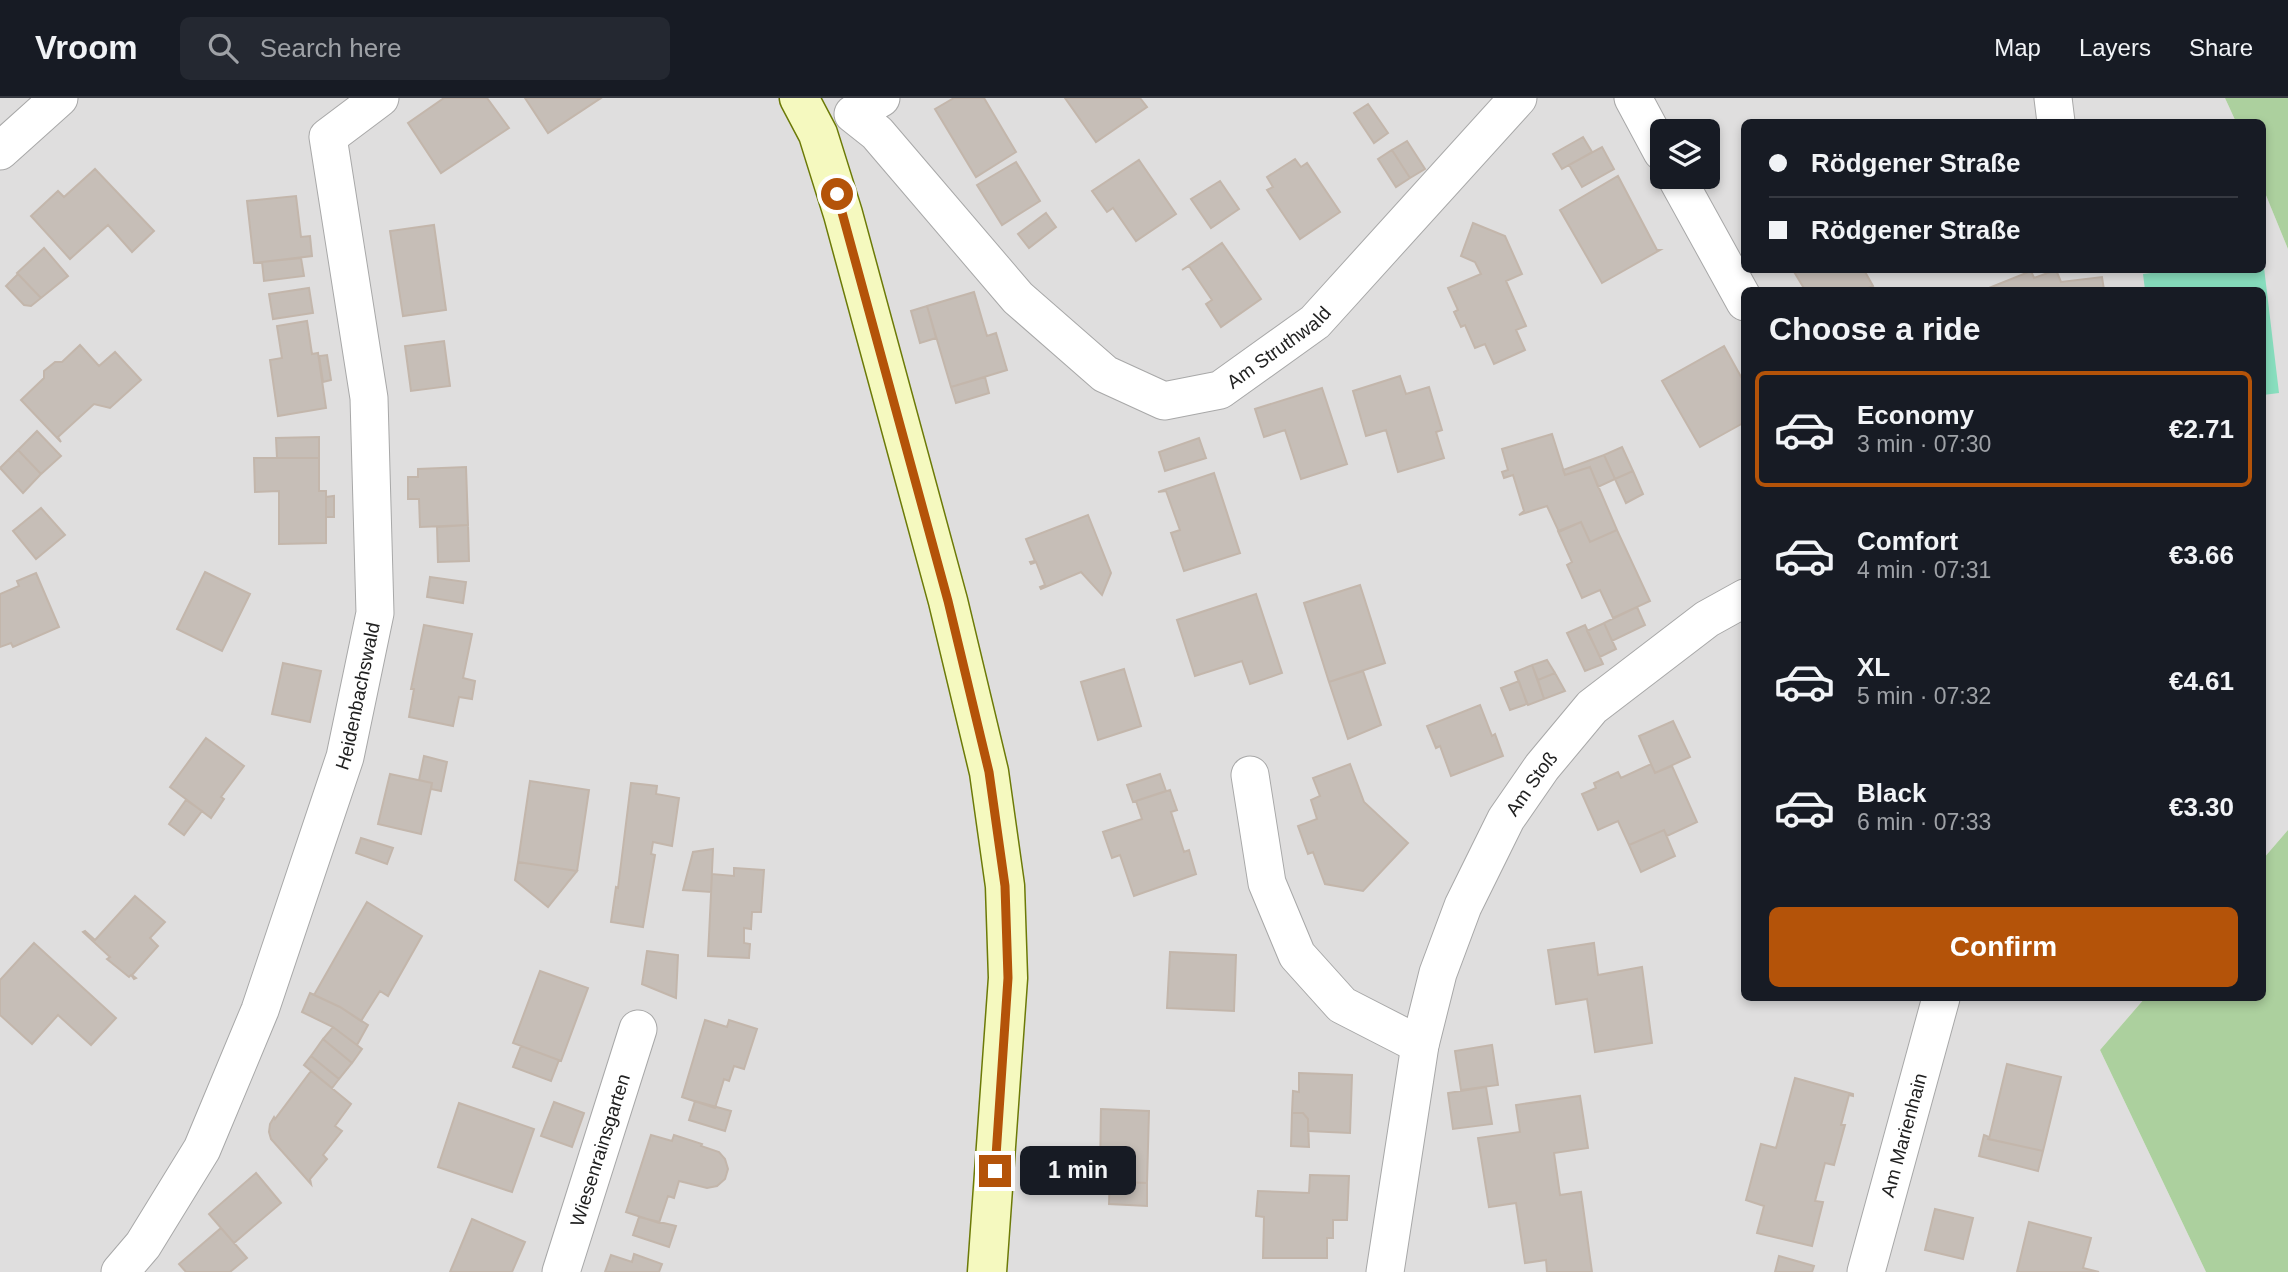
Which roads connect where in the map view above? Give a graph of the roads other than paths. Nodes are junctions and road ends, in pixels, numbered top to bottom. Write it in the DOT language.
graph roads {
  1 [pos="59,98"];
  2 [pos="380,98"];
  3 [pos="800,98"];
  4 [pos="1518,98"];
  5 [pos="1633,98"];
  6 [pos="2053,98"];
  7 [pos="867,106"];
  8 [pos="2056,119"];
  9 [pos="1650,130"];
  10 [pos="818,134"];
  11 [pos="0,151"];
  12 [pos="1683,189"];
  13 [pos="1741,295"];
  14 [pos="1741,600"];
  15 [pos="1250,775"];
  16 [pos="1940,1001"];
  17 [pos="638,1029"];
  18 [pos="1420,1045"];
  19 [pos="120,1272"];
  20 [pos="561,1272"];
  21 [pos="987,1272"];
  22 [pos="1385,1272"];
  23 [pos="1866,1272"];
  1 -- 11 [label="street"];
  2 -- 19 [label="street, Heidenbachswald"];
  3 -- 10 [label="main road"];
  4 -- 7 [label="street, Am Struthwald"];
  5 -- 9 [label="street"];
  6 -- 8 [label="street"];
  7 -- 10 [label="street, Am Struthwald"];
  10 -- 21 [label="main road"];
  12 -- 13 [label="street"];
  14 -- 18 [label="street, Am Stoß"];
  15 -- 18 [label="street"];
  16 -- 23 [label="street, Am Marienhain"];
  17 -- 20 [label="street, Wiesenrainsgarten"];
  18 -- 22 [label="street, Am Stoß"];
}
